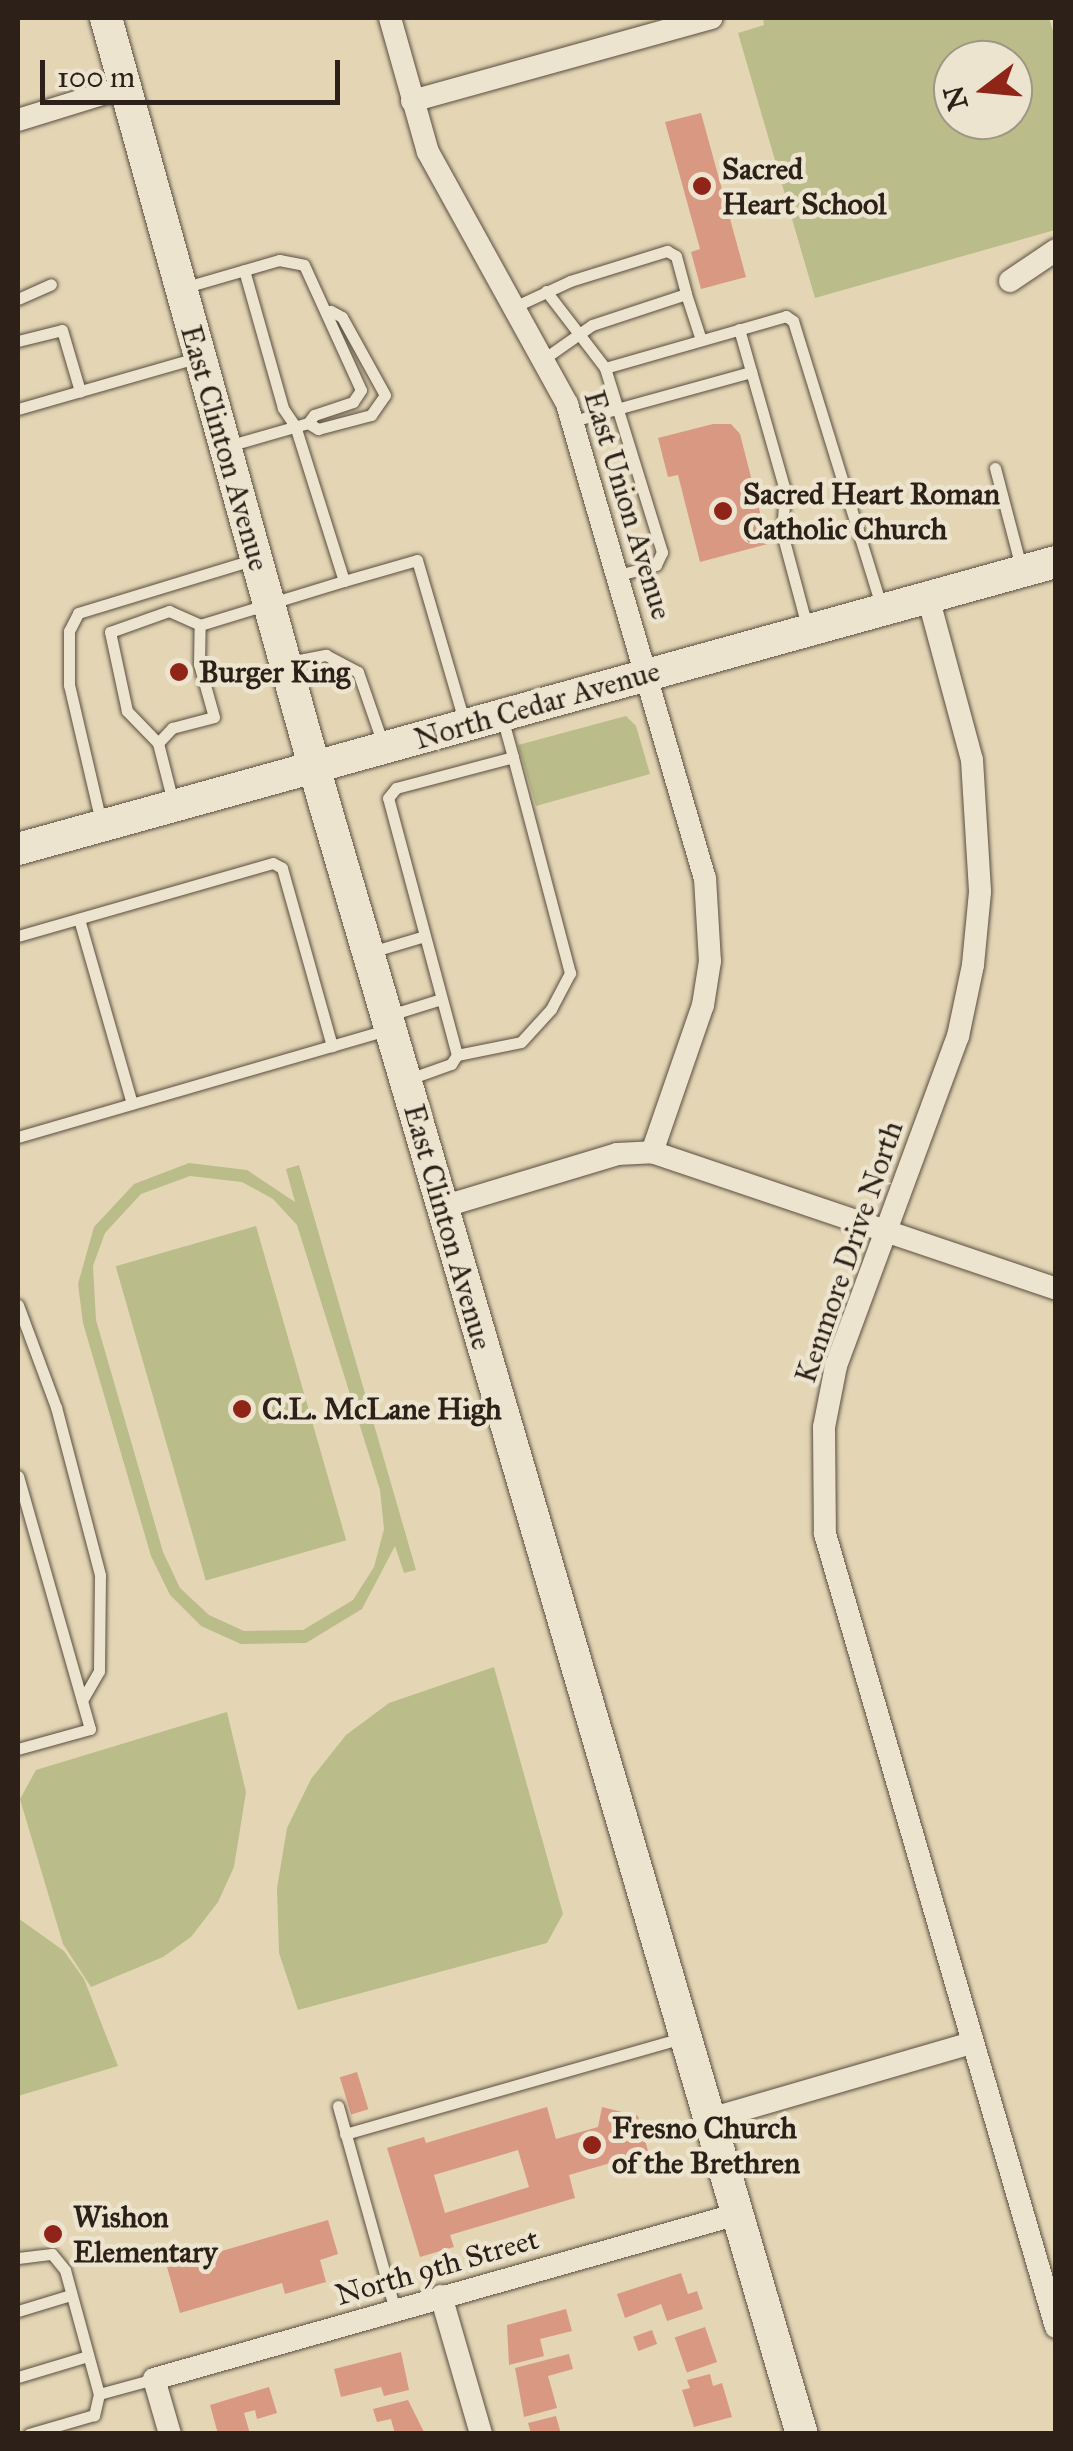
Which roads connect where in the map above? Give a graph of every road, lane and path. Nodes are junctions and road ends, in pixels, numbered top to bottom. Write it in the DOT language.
graph roads {
  1 [pos="106,18"];
  2 [pos="390,18"];
  3 [pos="712,18"];
  4 [pos="125,87"];
  5 [pos="412,101"];
  6 [pos="18,120"];
  7 [pos="1056,250"];
  8 [pos="244,270"];
  9 [pos="1010,281"];
  10 [pos="51,284"];
  11 [pos="181,288"];
  12 [pos="546,291"];
  13 [pos="686,294"];
  14 [pos="18,299"];
  15 [pos="514,307"];
  16 [pos="330,311"];
  17 [pos="739,329"];
  18 [pos="578,335"];
  19 [pos="700,340"];
  20 [pos="18,342"];
  21 [pos="200,357"];
  22 [pos="545,358"];
  23 [pos="605,368"];
  24 [pos="751,372"];
  25 [pos="80,391"];
  26 [pos="618,407"];
  27 [pos="18,408"];
  28 [pos="573,421"];
  29 [pos="302,424"];
  30 [pos="224,447"];
  31 [pos="995,468"];
  32 [pos="256,559"];
  33 [pos="1056,562"];
  34 [pos="1022,571"];
  35 [pos="619,575"];
  36 [pos="344,581"];
  37 [pos="928,597"];
  38 [pos="269,605"];
  39 [pos="882,610"];
  40 [pos="200,625"];
  41 [pos="808,631"];
  42 [pos="285,662"];
  43 [pos="648,674"];
  44 [pos="502,715"];
  45 [pos="465,726"];
  46 [pos="158,743"];
  47 [pos="384,748"];
  48 [pos="513,757"];
  49 [pos="314,768"];
  50 [pos="174,806"];
  51 [pos="102,826"];
  52 [pos="18,849"];
  53 [pos="79,919"];
  54 [pos="18,936"];
  55 [pos="425,936"];
  56 [pos="368,954"];
  57 [pos="442,999"];
  58 [pos="388,1022"];
  59 [pos="332,1046"];
  60 [pos="457,1056"];
  61 [pos="405,1080"];
  62 [pos="132,1104"];
  63 [pos="18,1136"];
  64 [pos="652,1152"];
  65 [pos="442,1207"];
  66 [pos="886,1230"];
  67 [pos="1056,1289"];
  68 [pos="18,1305"];
  69 [pos="18,1476"];
  70 [pos="82,1700"];
  71 [pos="18,1749"];
  72 [pos="685,2037"];
  73 [pos="970,2043"];
  74 [pos="338,2106"];
  75 [pos="710,2120"];
  76 [pos="346,2134"];
  77 [pos="738,2214"];
  78 [pos="18,2258"];
  79 [pos="1050,2292"];
  80 [pos="72,2295"];
  81 [pos="442,2296"];
  82 [pos="395,2310"];
  83 [pos="18,2311"];
  84 [pos="1056,2327"];
  85 [pos="88,2356"];
  86 [pos="18,2377"];
  87 [pos="154,2379"];
  88 [pos="99,2394"];
  89 [pos="29,2434"];
  90 [pos="170,2434"];
  91 [pos="482,2434"];
  92 [pos="802,2434"];
  1 -- 4 [label="main road, East Clinton Avenue"];
  2 -- 5 [label="street, East Union Avenue"];
  3 -- 5 [label="street"];
  4 -- 6 [label="street"];
  4 -- 11 [label="main road, East Clinton Avenue"];
  5 -- 15 [label="street, East Union Avenue"];
  7 -- 9 [label="street"];
  8 -- 11 [label="lane"];
  8 -- 16 [label="lane"];
  8 -- 29 [label="lane"];
  10 -- 14 [label="lane"];
  11 -- 21 [label="main road, East Clinton Avenue"];
  12 -- 13 [label="lane"];
  12 -- 15 [label="lane"];
  12 -- 18 [label="lane"];
  13 -- 18 [label="lane"];
  13 -- 19 [label="lane"];
  15 -- 22 [label="street, East Union Avenue"];
  16 -- 29 [label="lane"];
  16 -- 29 [label="lane"];
  17 -- 19 [label="lane"];
  17 -- 24 [label="lane"];
  17 -- 39 [label="lane"];
  18 -- 22 [label="lane"];
  18 -- 23 [label="lane"];
  19 -- 23 [label="lane"];
  20 -- 25 [label="lane"];
  21 -- 25 [label="lane"];
  21 -- 30 [label="main road, East Clinton Avenue"];
  22 -- 28 [label="street, East Union Avenue"];
  23 -- 26 [label="lane"];
  24 -- 26 [label="lane"];
  24 -- 41 [label="lane"];
  25 -- 27 [label="lane"];
  26 -- 28 [label="lane"];
  26 -- 35 [label="lane"];
  28 -- 35 [label="street, East Union Avenue"];
  29 -- 30 [label="lane"];
  29 -- 36 [label="lane"];
  30 -- 32 [label="main road, East Clinton Avenue"];
  31 -- 34 [label="lane"];
  32 -- 38 [label="main road, East Clinton Avenue"];
  32 -- 51 [label="lane"];
  33 -- 34 [label="main road, North Cedar Avenue"];
  34 -- 37 [label="main road, North Cedar Avenue"];
  35 -- 43 [label="street, East Union Avenue"];
  36 -- 38 [label="lane"];
  36 -- 45 [label="lane"];
  37 -- 39 [label="main road, North Cedar Avenue"];
  37 -- 66 [label="street, Kenmore Drive North"];
  38 -- 40 [label="lane"];
  38 -- 42 [label="main road, East Clinton Avenue"];
  39 -- 41 [label="main road, North Cedar Avenue"];
  40 -- 46 [label="lane"];
  40 -- 46 [label="lane"];
  41 -- 43 [label="main road, North Cedar Avenue"];
  42 -- 47 [label="lane"];
  42 -- 49 [label="main road, East Clinton Avenue"];
  43 -- 44 [label="main road, North Cedar Avenue"];
  43 -- 64 [label="street, East Union Avenue"];
  44 -- 45 [label="main road, North Cedar Avenue"];
  44 -- 48 [label="lane"];
  45 -- 47 [label="main road, North Cedar Avenue"];
  46 -- 50 [label="lane"];
  47 -- 49 [label="main road, North Cedar Avenue"];
  48 -- 55 [label="lane"];
  48 -- 60 [label="lane"];
  49 -- 50 [label="main road, North Cedar Avenue"];
  49 -- 56 [label="main road, East Clinton Avenue"];
  50 -- 51 [label="main road, North Cedar Avenue"];
  51 -- 52 [label="main road, North Cedar Avenue"];
  53 -- 54 [label="lane"];
  53 -- 59 [label="lane"];
  53 -- 62 [label="lane"];
  55 -- 56 [label="lane"];
  55 -- 57 [label="lane"];
  56 -- 58 [label="main road, East Clinton Avenue"];
  57 -- 58 [label="lane"];
  57 -- 60 [label="lane"];
  58 -- 59 [label="lane"];
  58 -- 61 [label="main road, East Clinton Avenue"];
  59 -- 62 [label="lane"];
  60 -- 61 [label="lane"];
  61 -- 65 [label="main road, East Clinton Avenue"];
  62 -- 63 [label="lane"];
  64 -- 65 [label="street"];
  64 -- 66 [label="street"];
  65 -- 72 [label="main road, East Clinton Avenue"];
  66 -- 67 [label="street"];
  66 -- 73 [label="street, Kenmore Drive North"];
  68 -- 70 [label="lane"];
  69 -- 70 [label="lane"];
  70 -- 71 [label="lane"];
  72 -- 75 [label="main road, East Clinton Avenue"];
  72 -- 76 [label="lane"];
  73 -- 75 [label="street"];
  73 -- 79 [label="street, Kenmore Drive North"];
  74 -- 76 [label="lane"];
  75 -- 77 [label="main road, East Clinton Avenue"];
  76 -- 82 [label="lane"];
  77 -- 81 [label="street, North 9th Street"];
  77 -- 92 [label="main road, East Clinton Avenue"];
  78 -- 80 [label="lane"];
  79 -- 84 [label="street, Kenmore Drive North"];
  80 -- 83 [label="lane"];
  80 -- 85 [label="lane"];
  81 -- 82 [label="street, North 9th Street"];
  81 -- 91 [label="street"];
  82 -- 87 [label="street, North 9th Street"];
  85 -- 86 [label="lane"];
  85 -- 88 [label="lane"];
  87 -- 88 [label="lane"];
  87 -- 90 [label="street"];
  88 -- 89 [label="lane"];
}
